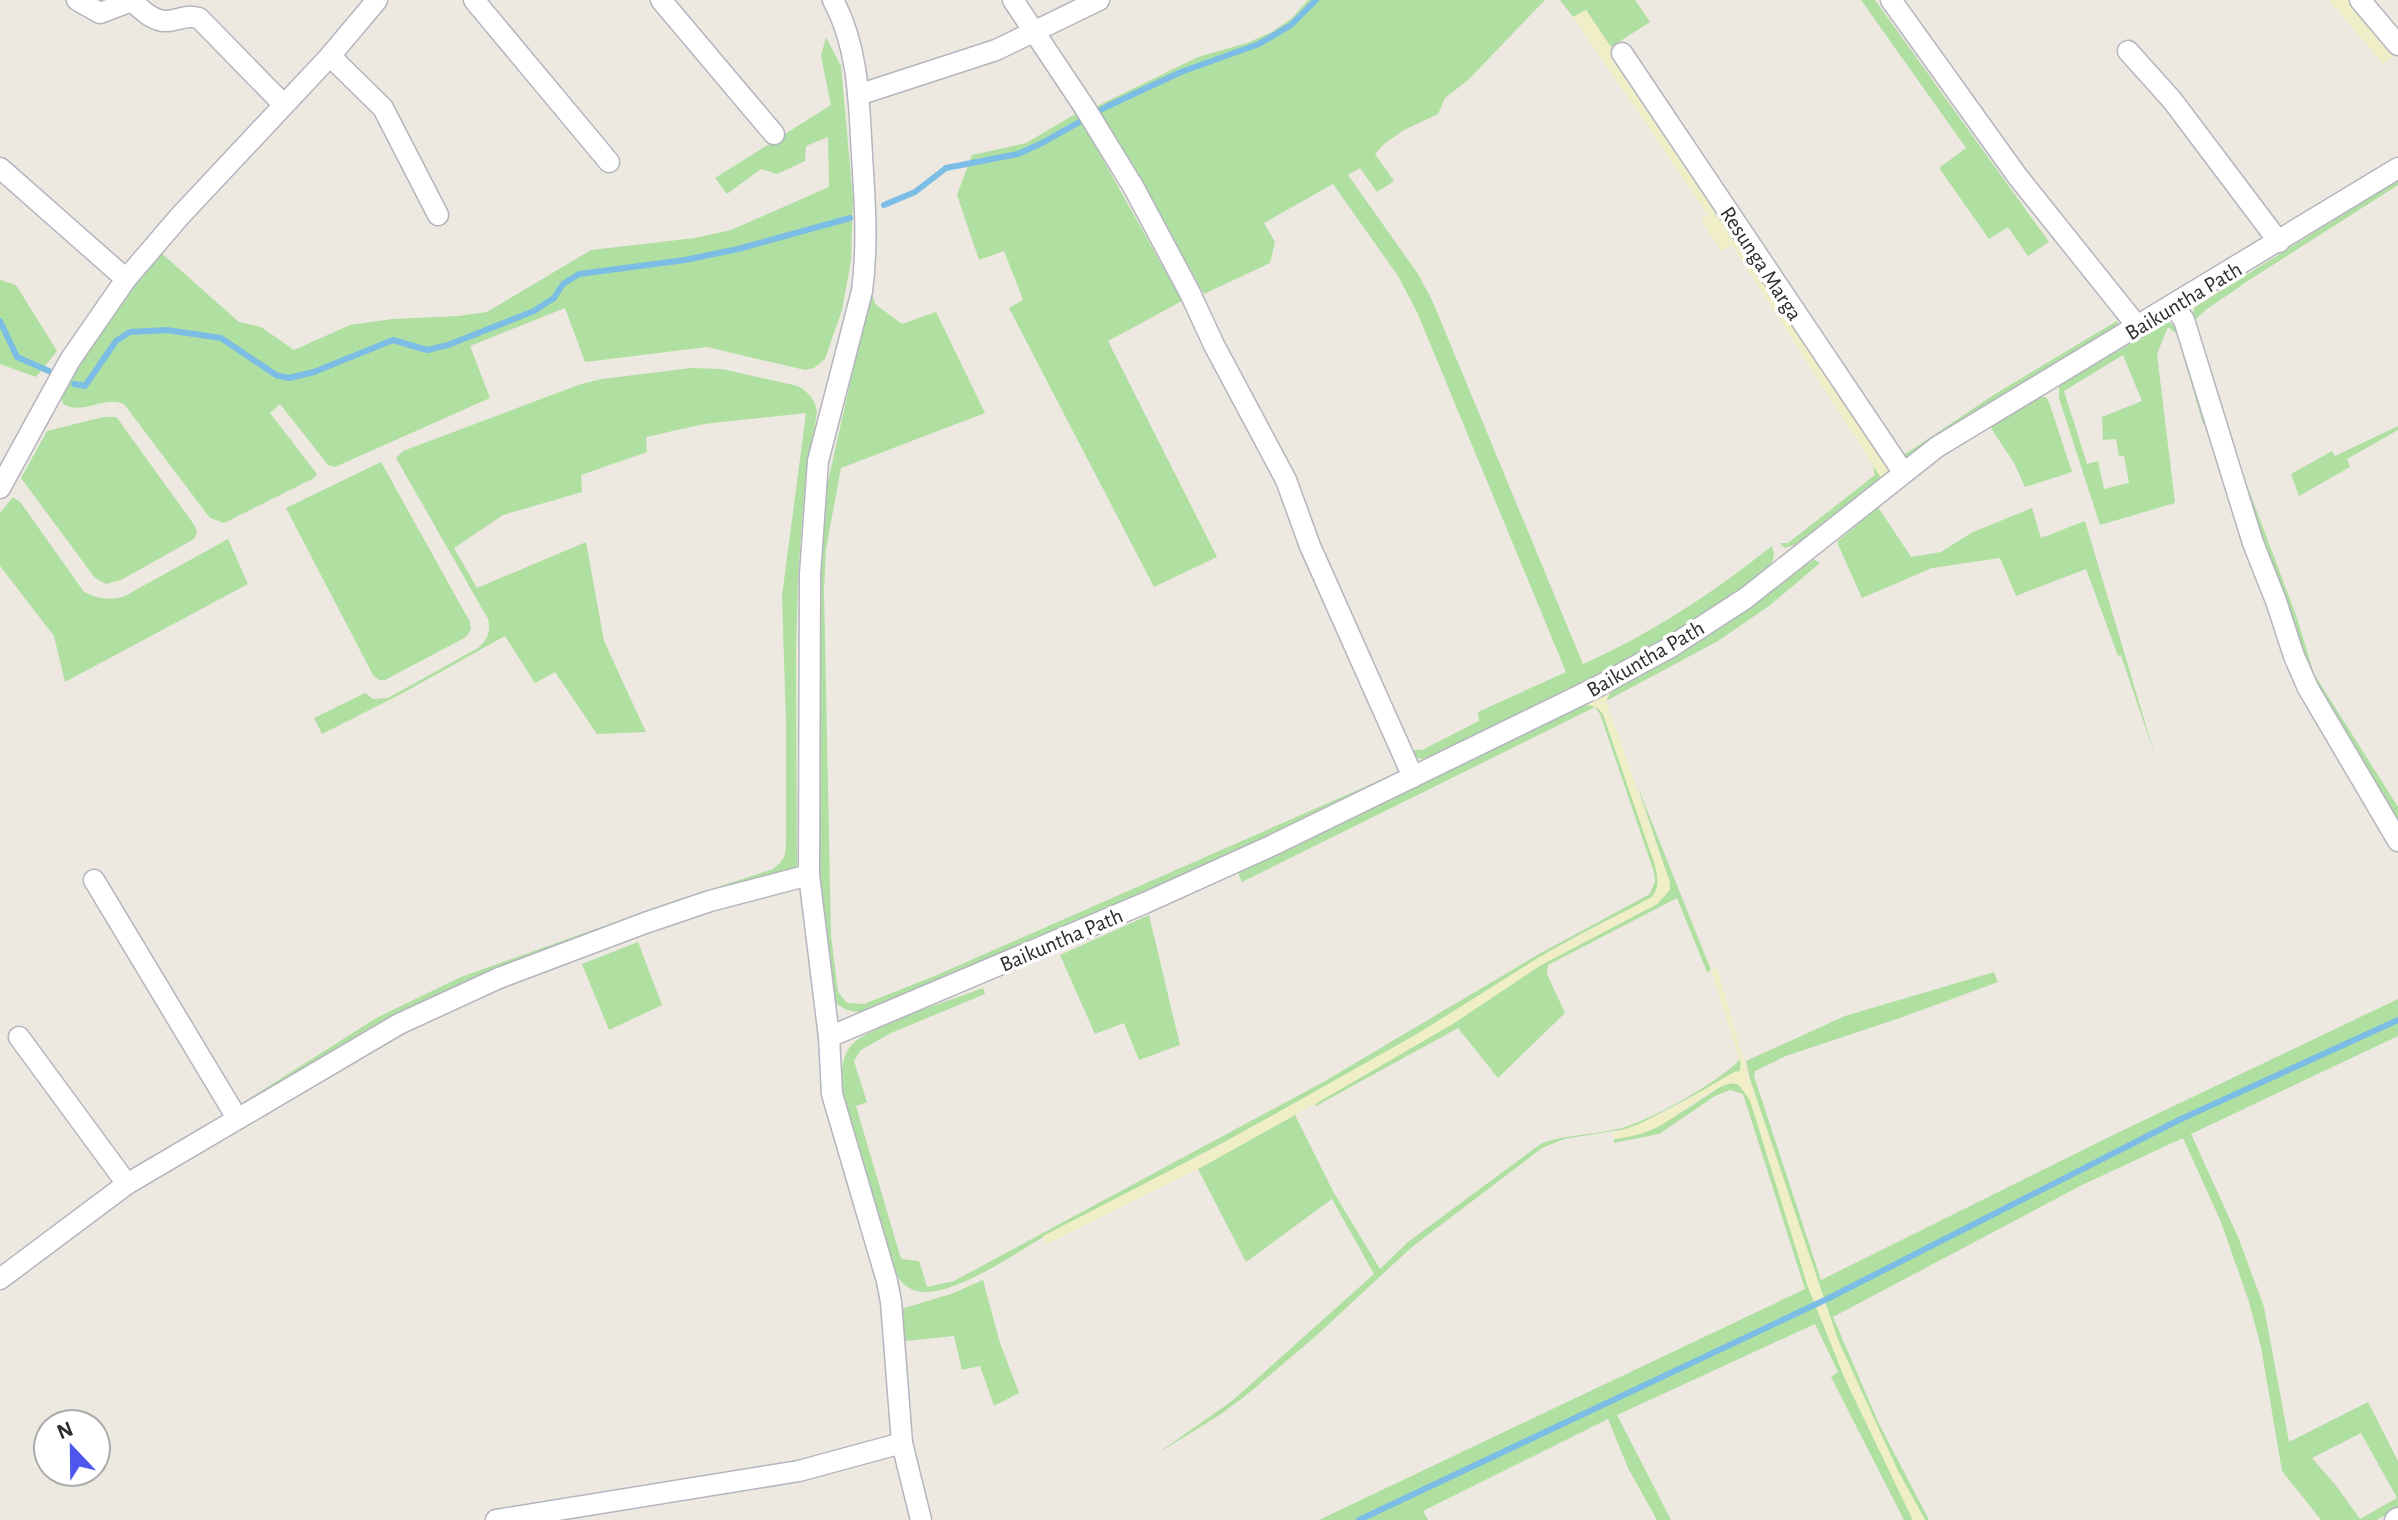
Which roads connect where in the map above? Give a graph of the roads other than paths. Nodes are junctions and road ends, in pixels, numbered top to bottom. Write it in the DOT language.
graph roads {
  1 [pos="77,0"];
  2 [pos="130,0"];
  3 [pos="377,0"];
  4 [pos="474,0"];
  5 [pos="661,0"];
  6 [pos="833,0"];
  7 [pos="1013,0"];
  8 [pos="1099,0"];
  9 [pos="1891,0"];
  10 [pos="2360,0"];
  11 [pos="1034,33"];
  12 [pos="2398,45"];
  13 [pos="2128,51"];
  14 [pos="1622,53"];
  15 [pos="330,56"];
  16 [pos="858,95"];
  17 [pos="283,104"];
  18 [pos="774,134"];
  19 [pos="609,162"];
  20 [pos="0,168"];
  21 [pos="2398,168"];
  22 [pos="438,215"];
  23 [pos="2279,242"];
  24 [pos="126,279"];
  25 [pos="2174,306"];
  26 [pos="2138,327"];
  27 [pos="1903,472"];
  28 [pos="0,488"];
  29 [pos="1413,777"];
  30 [pos="2398,841"];
  31 [pos="809,875"];
  32 [pos="94,880"];
  33 [pos="19,1037"];
  34 [pos="829,1037"];
  35 [pos="237,1118"];
  36 [pos="127,1184"];
  37 [pos="0,1279"];
  38 [pos="902,1443"];
  39 [pos="496,1520"];
  40 [pos="921,1520"];
  1 -- 2 [label="street"];
  2 -- 17 [label="street"];
  3 -- 15 [label="street"];
  4 -- 19 [label="street"];
  5 -- 18 [label="street"];
  6 -- 16 [label="street"];
  7 -- 11 [label="street"];
  8 -- 11 [label="street"];
  9 -- 26 [label="street"];
  10 -- 12 [label="street"];
  11 -- 16 [label="street"];
  11 -- 29 [label="street"];
  13 -- 23 [label="street"];
  14 -- 27 [label="street, Resunga Marga"];
  15 -- 17 [label="street"];
  15 -- 22 [label="street"];
  16 -- 31 [label="street"];
  17 -- 24 [label="street"];
  20 -- 24 [label="street"];
  21 -- 23 [label="street, Baikuntha Path"];
  23 -- 25 [label="street, Baikuntha Path"];
  24 -- 28 [label="street"];
  25 -- 26 [label="street, Baikuntha Path"];
  25 -- 30 [label="street"];
  26 -- 27 [label="street, Baikuntha Path"];
  27 -- 29 [label="street, Baikuntha Path"];
  29 -- 34 [label="street, Baikuntha Path"];
  31 -- 34 [label="street"];
  31 -- 35 [label="street"];
  32 -- 35 [label="street"];
  33 -- 36 [label="street"];
  34 -- 38 [label="street"];
  35 -- 36 [label="street"];
  36 -- 37 [label="street"];
  38 -- 39 [label="street"];
  38 -- 40 [label="street"];
}
